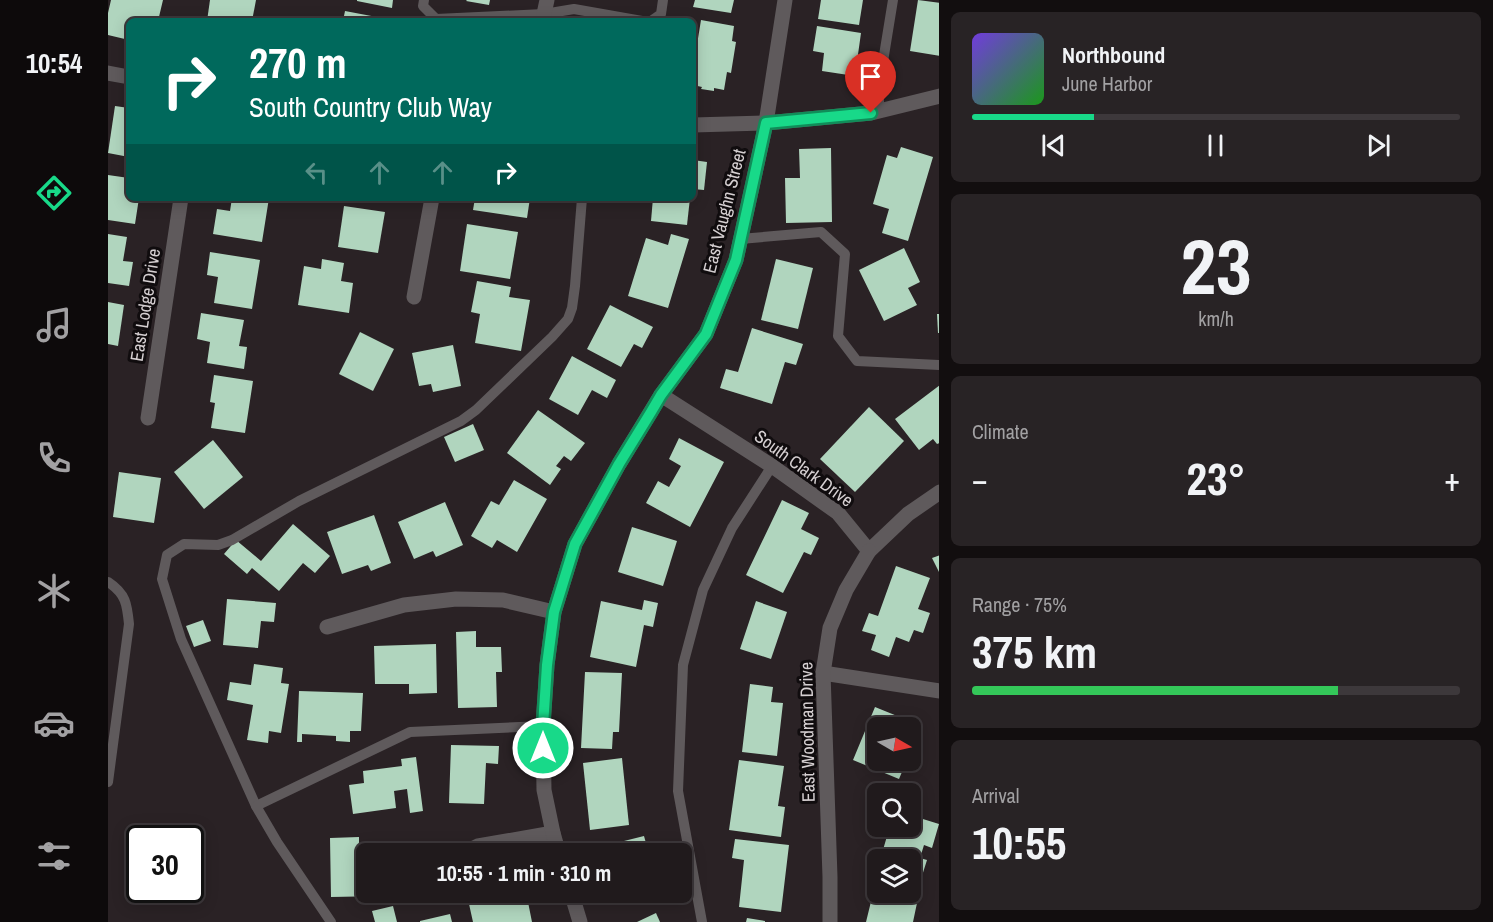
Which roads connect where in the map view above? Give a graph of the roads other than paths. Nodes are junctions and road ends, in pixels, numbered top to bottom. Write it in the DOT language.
graph roads {
  1 [pos="424,0"];
  2 [pos="663,0"];
  3 [pos="785,0"];
  4 [pos="893,0"];
  5 [pos="545,7"];
  6 [pos="435,18"];
  7 [pos="445,18"];
  8 [pos="625,18"];
  9 [pos="655,18"];
  10 [pos="108,73"];
  11 [pos="126,76"];
  12 [pos="939,96"];
  13 [pos="879,111"];
  14 [pos="766,123"];
  15 [pos="696,125"];
  16 [pos="181,201"];
  17 [pos="431,201"];
  18 [pos="582,201"];
  19 [pos="740,239"];
  20 [pos="414,297"];
  21 [pos="939,365"];
  22 [pos="661,395"];
  23 [pos="148,418"];
  24 [pos="772,466"];
  25 [pos="939,492"];
  26 [pos="869,551"];
  27 [pos="108,582"];
  28 [pos="554,612"];
  29 [pos="327,627"];
  30 [pos="823,673"];
  31 [pos="939,687"];
  32 [pos="543,726"];
  33 [pos="108,782"];
  34 [pos="256,806"];
  35 [pos="553,833"];
  36 [pos="495,843"];
  37 [pos="556,843"];
  38 [pos="574,903"];
  39 [pos="331,922"];
  40 [pos="580,922"];
  41 [pos="702,922"];
  42 [pos="830,922"];
  1 -- 6 [label="lane"];
  2 -- 9 [label="lane"];
  3 -- 14 [label="street, East Vaughn Street"];
  4 -- 13 [label="lane"];
  5 -- 7 [label="lane"];
  5 -- 8 [label="lane"];
  10 -- 11 [label="street"];
  12 -- 13 [label="street"];
  13 -- 14 [label="street"];
  14 -- 15 [label="street"];
  14 -- 19 [label="street, East Vaughn Street"];
  16 -- 23 [label="street, East Lodge Drive"];
  17 -- 20 [label="street"];
  18 -- 34 [label="lane"];
  19 -- 21 [label="lane"];
  19 -- 22 [label="street, East Vaughn Street"];
  22 -- 24 [label="street, South Clark Drive"];
  22 -- 28 [label="street, East Vaughn Street"];
  24 -- 26 [label="street, South Clark Drive"];
  24 -- 41 [label="lane"];
  25 -- 26 [label="street"];
  26 -- 30 [label="street, East Woodman Drive"];
  27 -- 33 [label="lane"];
  28 -- 29 [label="street"];
  28 -- 32 [label="street, East Vaughn Street"];
  30 -- 31 [label="street"];
  30 -- 42 [label="street, East Woodman Drive"];
  32 -- 34 [label="lane"];
  32 -- 35 [label="street, East Vaughn Street"];
  34 -- 39 [label="lane"];
  35 -- 36 [label="street"];
  35 -- 37 [label="street, East Vaughn Street"];
  38 -- 40 [label="street"];
}
